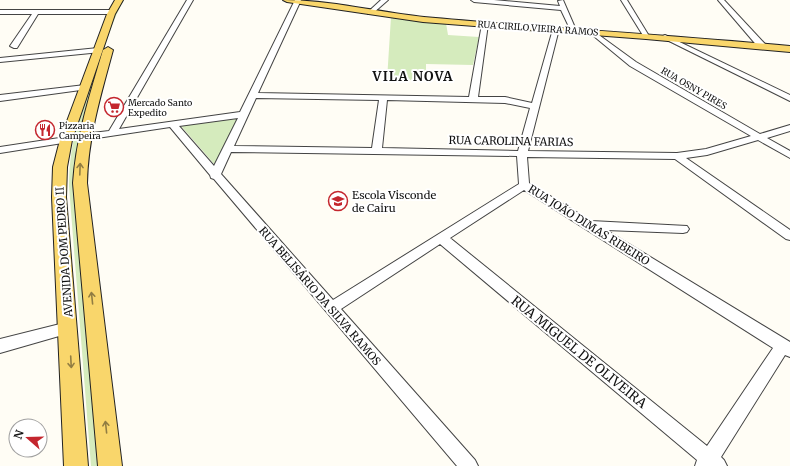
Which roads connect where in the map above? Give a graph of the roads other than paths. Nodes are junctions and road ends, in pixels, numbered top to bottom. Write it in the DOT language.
graph roads {
  1 [pos="119,0"];
  2 [pos="126,0"];
  3 [pos="190,0"];
  4 [pos="287,0"];
  5 [pos="385,0"];
  6 [pos="474,0"];
  7 [pos="561,0"];
  8 [pos="624,0"];
  9 [pos="721,0"];
  10 [pos="297,1"];
  11 [pos="564,8"];
  12 [pos="0,12"];
  13 [pos="36,12"];
  14 [pos="112,12"];
  15 [pos="370,13"];
  16 [pos="485,24"];
  17 [pos="556,29"];
  18 [pos="573,30"];
  19 [pos="592,32"];
  20 [pos="646,36"];
  21 [pos="666,37"];
  22 [pos="14,46"];
  23 [pos="762,46"];
  24 [pos="790,49"];
  25 [pos="98,50"];
  26 [pos="0,60"];
  27 [pos="85,88"];
  28 [pos="252,96"];
  29 [pos="0,98"];
  30 [pos="383,98"];
  31 [pos="790,98"];
  32 [pos="473,100"];
  33 [pos="535,106"];
  34 [pos="244,114"];
  35 [pos="172,124"];
  36 [pos="790,128"];
  37 [pos="112,133"];
  38 [pos="758,137"];
  39 [pos="75,139"];
  40 [pos="228,149"];
  41 [pos="0,150"];
  42 [pos="377,152"];
  43 [pos="522,154"];
  44 [pos="790,155"];
  45 [pos="677,156"];
  46 [pos="215,176"];
  47 [pos="524,185"];
  48 [pos="588,225"];
  49 [pos="683,229"];
  50 [pos="790,236"];
  51 [pos="441,238"];
  52 [pos="331,308"];
  53 [pos="68,328"];
  54 [pos="0,346"];
  55 [pos="786,348"];
  56 [pos="711,464"];
  57 [pos="76,466"];
  58 [pos="110,466"];
  59 [pos="469,466"];
  1 -- 14 [label="main road, AVENIDA DOM PEDRO II"];
  2 -- 39 [label="main road, AVENIDA DOM PEDRO II"];
  3 -- 37 [label="street"];
  4 -- 10 [label="main road, RUA CIRILO VIEIRA RAMOS"];
  5 -- 15 [label="street"];
  6 -- 11 [label="street"];
  7 -- 11 [label="street"];
  8 -- 20 [label="street"];
  9 -- 23 [label="street"];
  10 -- 15 [label="main road, RUA CIRILO VIEIRA RAMOS"];
  10 -- 28 [label="street"];
  11 -- 18 [label="street"];
  12 -- 13 [label="street"];
  13 -- 14 [label="street"];
  13 -- 22 [label="street"];
  14 -- 25 [label="main road, AVENIDA DOM PEDRO II"];
  15 -- 16 [label="main road, RUA CIRILO VIEIRA RAMOS"];
  16 -- 17 [label="main road, RUA CIRILO VIEIRA RAMOS"];
  16 -- 32 [label="street"];
  17 -- 18 [label="main road, RUA CIRILO VIEIRA RAMOS"];
  17 -- 33 [label="street, RUA JOÃO DIMAS RIBEIRO"];
  18 -- 19 [label="main road, RUA CIRILO VIEIRA RAMOS"];
  19 -- 20 [label="main road, RUA CIRILO VIEIRA RAMOS"];
  19 -- 38 [label="street, RUA OSNY PIRES"];
  20 -- 21 [label="main road, RUA CIRILO VIEIRA RAMOS"];
  21 -- 23 [label="main road, RUA CIRILO VIEIRA RAMOS"];
  21 -- 31 [label="street"];
  23 -- 24 [label="main road, RUA CIRILO VIEIRA RAMOS"];
  25 -- 26 [label="street"];
  25 -- 27 [label="main road, AVENIDA DOM PEDRO II"];
  27 -- 29 [label="street"];
  27 -- 39 [label="main road, AVENIDA DOM PEDRO II"];
  28 -- 30 [label="street"];
  28 -- 34 [label="street"];
  30 -- 32 [label="street"];
  30 -- 42 [label="street"];
  32 -- 33 [label="street"];
  33 -- 43 [label="street, RUA JOÃO DIMAS RIBEIRO"];
  34 -- 35 [label="street"];
  34 -- 40 [label="street"];
  35 -- 37 [label="street"];
  35 -- 46 [label="street, RUA BELISÁRIO DA SILVA RAMOS"];
  36 -- 38 [label="street, RUA CAROLINA FARIAS"];
  37 -- 39 [label="street"];
  38 -- 44 [label="street, RUA OSNY PIRES"];
  38 -- 45 [label="street, RUA CAROLINA FARIAS"];
  39 -- 41 [label="street"];
  39 -- 53 [label="main road, AVENIDA DOM PEDRO II"];
  58 -- 39 [label="main road, AVENIDA DOM PEDRO II, one-way"];
  40 -- 42 [label="street, RUA CAROLINA FARIAS"];
  40 -- 46 [label="street"];
  42 -- 43 [label="street, RUA CAROLINA FARIAS"];
  43 -- 45 [label="street, RUA CAROLINA FARIAS"];
  43 -- 47 [label="street, RUA JOÃO DIMAS RIBEIRO"];
  45 -- 50 [label="street"];
  46 -- 52 [label="street, RUA BELISÁRIO DA SILVA RAMOS"];
  47 -- 48 [label="street, RUA JOÃO DIMAS RIBEIRO"];
  47 -- 51 [label="street"];
  48 -- 49 [label="street"];
  48 -- 55 [label="street, RUA JOÃO DIMAS RIBEIRO"];
  51 -- 52 [label="street"];
  51 -- 56 [label="street, RUA MIGUEL DE OLIVEIRA"];
  52 -- 59 [label="street, RUA BELISÁRIO DA SILVA RAMOS"];
  53 -- 54 [label="street"];
  53 -- 57 [label="main road, AVENIDA DOM PEDRO II, one-way"];
  55 -- 56 [label="street"];
}
